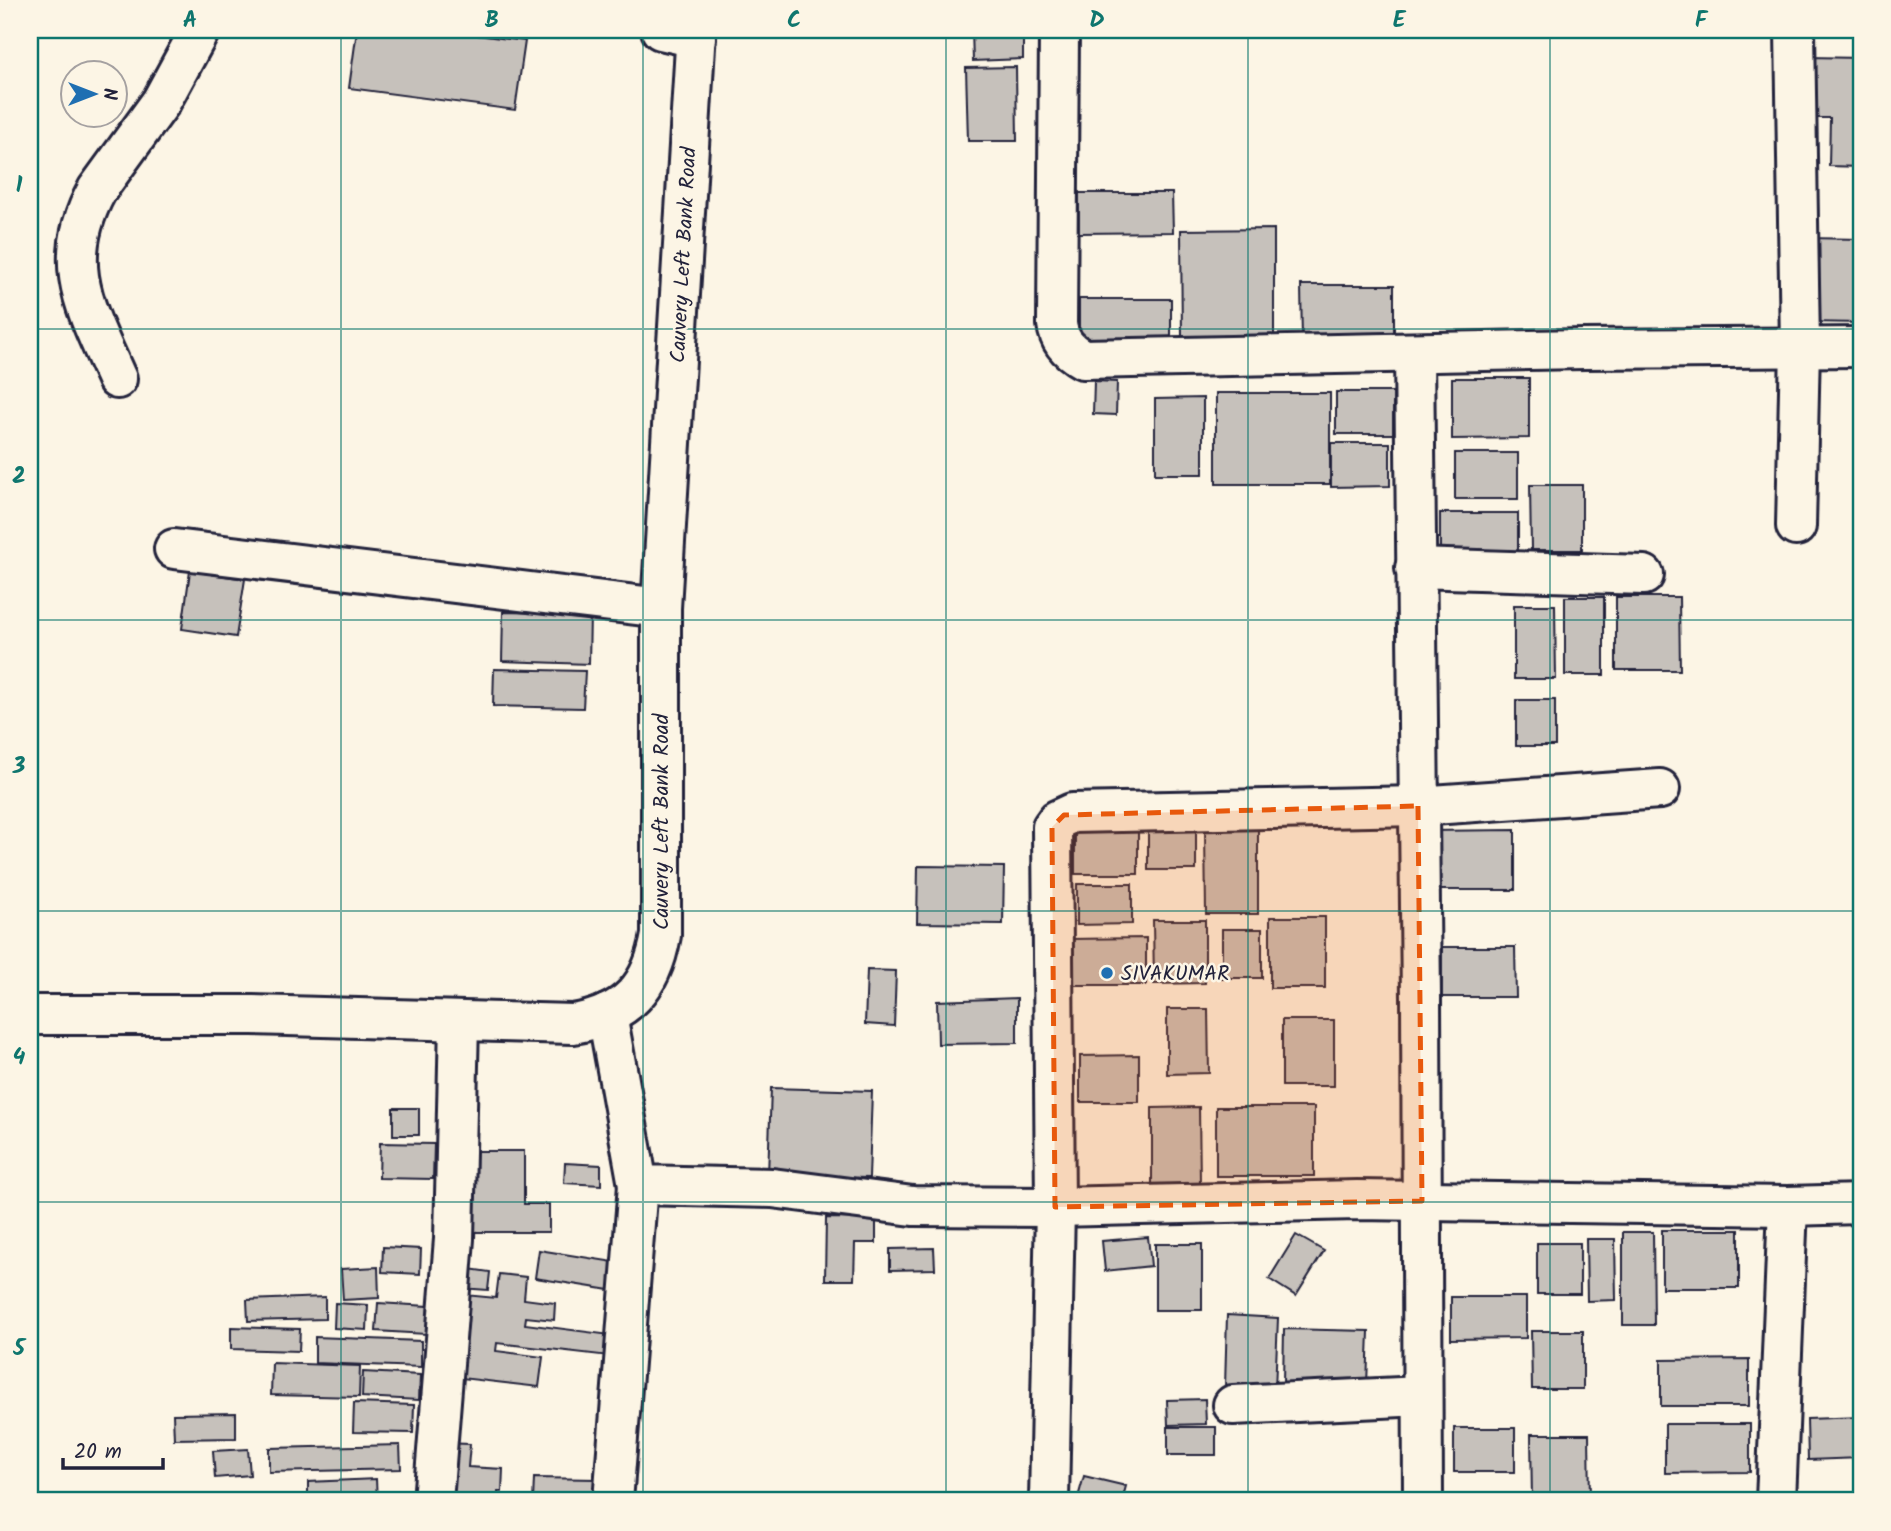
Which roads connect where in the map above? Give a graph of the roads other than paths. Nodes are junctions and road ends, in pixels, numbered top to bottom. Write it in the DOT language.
graph roads {
  1 [pos="200,30"];
  2 [pos="1059,30"];
  3 [pos="1796,30"];
  4 [pos="684,32"];
  5 [pos="1800,346"];
  6 [pos="1861,347"];
  7 [pos="1414,353"];
  8 [pos="117,379"];
  9 [pos="1796,526"];
  10 [pos="174,549"];
  11 [pos="1415,568"];
  12 [pos="1644,575"];
  13 [pos="661,608"];
  14 [pos="1660,789"];
  15 [pos="1418,806"];
  16 [pos="607,1014"];
  17 [pos="30,1015"];
  18 [pos="458,1022"];
  19 [pos="638,1185"];
  20 [pos="1422,1201"];
  21 [pos="1861,1204"];
  22 [pos="1788,1206"];
  23 [pos="1055,1207"];
  24 [pos="1422,1396"];
  25 [pos="1233,1405"];
  26 [pos="433,1501"];
  27 [pos="613,1501"];
  28 [pos="1049,1501"];
  29 [pos="1423,1501"];
  30 [pos="1776,1501"];
  1 -- 8 [label="street"];
  2 -- 7 [label="street"];
  3 -- 5 [label="street"];
  4 -- 13 [label="street, Cauvery Left Bank Road"];
  5 -- 6 [label="street"];
  5 -- 7 [label="street"];
  5 -- 9 [label="street"];
  7 -- 11 [label="street"];
  10 -- 13 [label="street"];
  11 -- 12 [label="street"];
  11 -- 15 [label="street"];
  13 -- 16 [label="street, Cauvery Left Bank Road"];
  14 -- 15 [label="street"];
  15 -- 20 [label="street"];
  15 -- 23 [label="street"];
  16 -- 18 [label="street, Cauvery Left Bank Road"];
  16 -- 19 [label="street"];
  17 -- 18 [label="street, Cauvery Left Bank Road"];
  18 -- 26 [label="street"];
  19 -- 23 [label="street"];
  19 -- 27 [label="street"];
  20 -- 22 [label="street"];
  20 -- 23 [label="street"];
  20 -- 24 [label="street"];
  21 -- 22 [label="street"];
  22 -- 30 [label="street"];
  23 -- 28 [label="street"];
  24 -- 25 [label="street"];
  24 -- 29 [label="street"];
}
